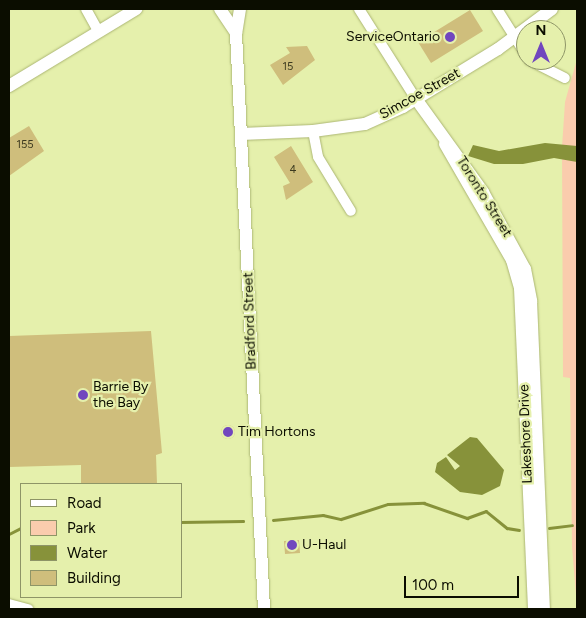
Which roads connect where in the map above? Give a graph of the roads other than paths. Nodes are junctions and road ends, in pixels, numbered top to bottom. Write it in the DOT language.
graph roads {
  1 [pos="86,9"];
  2 [pos="136,9"];
  3 [pos="220,9"];
  4 [pos="240,9"];
  5 [pos="359,9"];
  6 [pos="497,9"];
  7 [pos="552,9"];
  8 [pos="99,32"];
  9 [pos="236,34"];
  10 [pos="515,37"];
  11 [pos="549,70"];
  12 [pos="565,78"];
  13 [pos="9,86"];
  14 [pos="416,99"];
  15 [pos="313,131"];
  16 [pos="241,134"];
  17 [pos="351,211"];
  18 [pos="517,260"];
  19 [pos="9,604"];
  20 [pos="28,609"];
  21 [pos="264,609"];
  22 [pos="534,609"];
  23 [pos="544,609"];
  1 -- 8 [label="street"];
  2 -- 8 [label="main road"];
  3 -- 9 [label="main road"];
  4 -- 9 [label="main road, Bradford Street"];
  5 -- 14 [label="street, Toronto Street"];
  6 -- 10 [label="street"];
  7 -- 10 [label="main road, Simcoe Street"];
  8 -- 13 [label="main road"];
  9 -- 16 [label="main road, Bradford Street"];
  10 -- 14 [label="main road, Simcoe Street"];
  11 -- 12 [label="street"];
  14 -- 15 [label="main road, Simcoe Street"];
  14 -- 18 [label="main road, Toronto Street"];
  15 -- 16 [label="main road, Simcoe Street"];
  15 -- 17 [label="street"];
  16 -- 21 [label="main road, Bradford Street"];
  18 -- 22 [label="main road, Lakeshore Drive"];
  18 -- 23 [label="main road"];
  19 -- 20 [label="street"];
}
